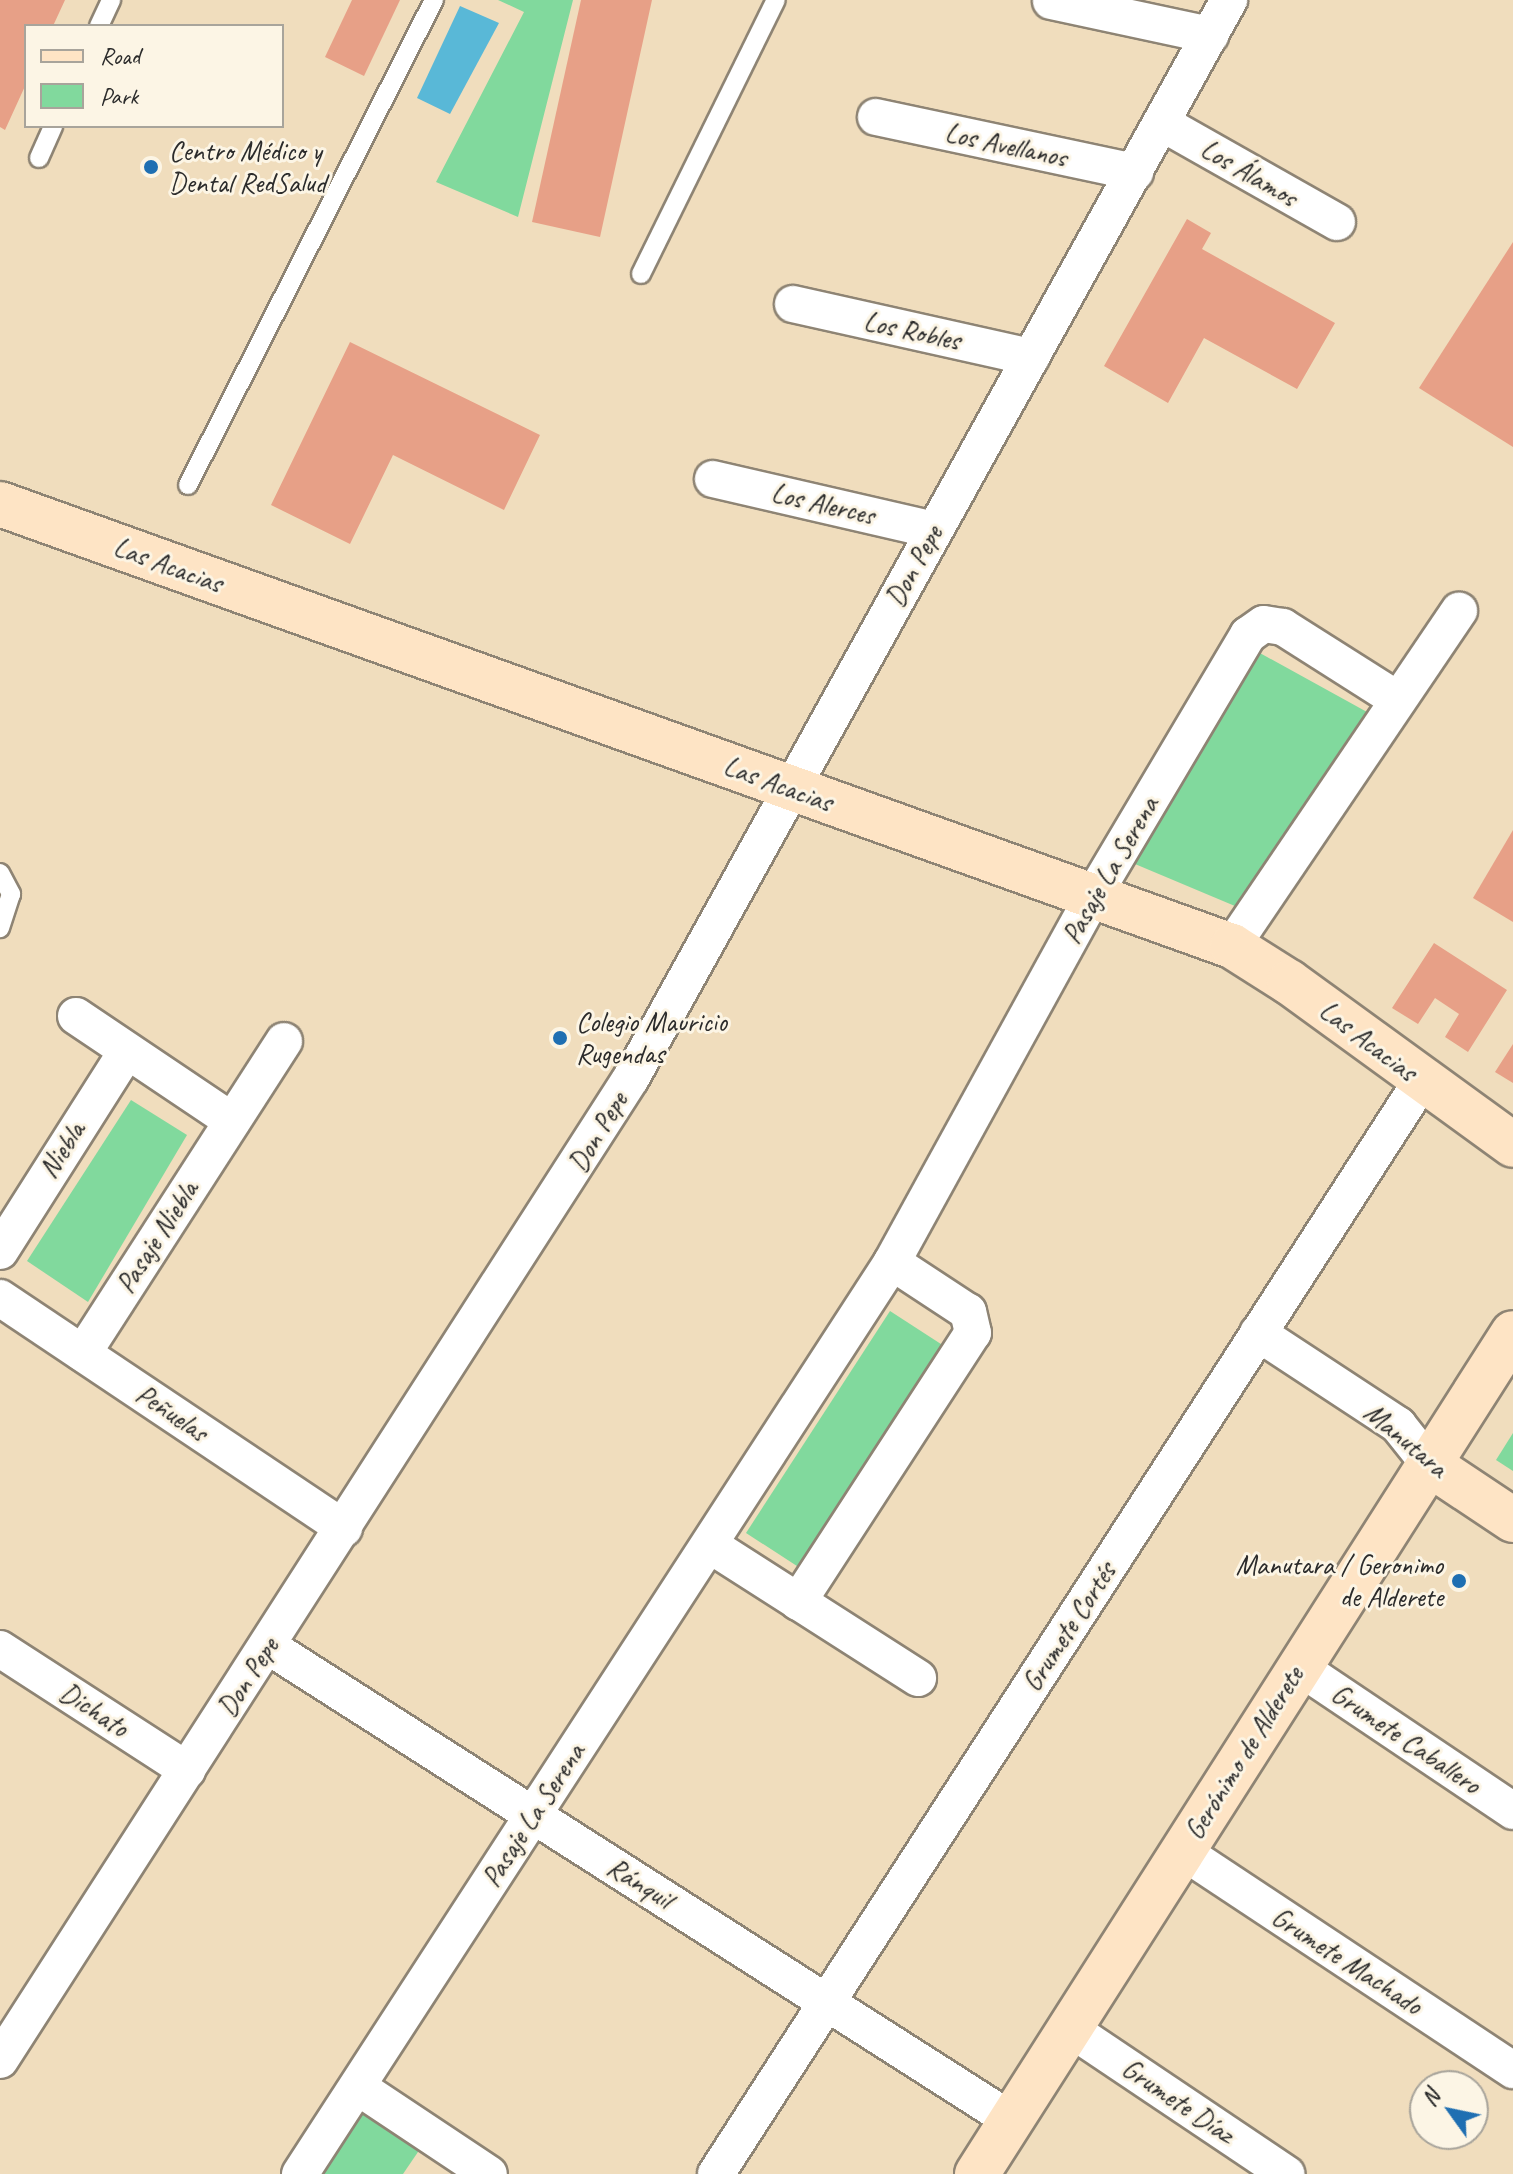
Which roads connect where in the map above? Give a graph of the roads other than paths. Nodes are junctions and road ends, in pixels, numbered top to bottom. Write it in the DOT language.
graph roads {
  1 [pos="111,0"];
  2 [pos="434,0"];
  3 [pos="776,0"];
  4 [pos="1229,0"];
  5 [pos="1051,1"];
  6 [pos="100,24"];
  7 [pos="1210,35"];
  8 [pos="876,117"];
  9 [pos="1162,123"];
  10 [pos="52,128"];
  11 [pos="39,158"];
  12 [pos="1135,172"];
  13 [pos="1337,222"];
  14 [pos="641,274"];
  15 [pos="793,304"];
  16 [pos="1031,357"];
  17 [pos="713,479"];
  18 [pos="188,485"];
  19 [pos="0,504"];
  20 [pos="934,530"];
  21 [pos="1459,611"];
  22 [pos="1398,700"];
  23 [pos="789,788"];
  24 [pos="0,873"];
  25 [pos="1093,896"];
  26 [pos="0,928"];
  27 [pos="1232,946"];
  28 [pos="76,1016"];
  29 [pos="284,1041"];
  30 [pos="127,1051"];
  31 [pos="1422,1080"];
  32 [pos="232,1121"];
  33 [pos="1513,1145"];
  34 [pos="0,1251"];
  35 [pos="892,1262"];
  36 [pos="0,1298"];
  37 [pos="1258,1333"];
  38 [pos="1513,1333"];
  39 [pos="83,1353"];
  40 [pos="1429,1464"];
  41 [pos="1513,1520"];
  42 [pos="344,1528"];
  43 [pos="710,1545"];
  44 [pos="798,1602"];
  45 [pos="268,1646"];
  46 [pos="0,1649"];
  47 [pos="1299,1667"];
  48 [pos="918,1678"];
  49 [pos="187,1770"];
  50 [pos="1513,1811"];
  51 [pos="532,1815"];
  52 [pos="1182,1851"];
  53 [pos="827,2002"];
  54 [pos="1069,2028"];
  55 [pos="0,2060"];
  56 [pos="1513,2070"];
  57 [pos="358,2087"];
  58 [pos="1011,2120"];
  59 [pos="441,2161"];
  60 [pos="300,2174"];
  61 [pos="489,2174"];
  62 [pos="716,2174"];
  63 [pos="977,2174"];
  64 [pos="1286,2174"];
  1 -- 6 [label="lane"];
  2 -- 18 [label="lane"];
  3 -- 14 [label="lane"];
  4 -- 7 [label="street, Don Pepe"];
  5 -- 7 [label="street"];
  7 -- 9 [label="street, Don Pepe"];
  8 -- 12 [label="street, Los Avellanos"];
  9 -- 12 [label="street, Don Pepe"];
  9 -- 13 [label="street, Los Álamos"];
  10 -- 11 [label="lane"];
  12 -- 16 [label="street, Don Pepe"];
  15 -- 16 [label="street, Los Robles"];
  16 -- 20 [label="street, Don Pepe"];
  17 -- 20 [label="street, Los Alerces"];
  19 -- 23 [label="main road, Las Acacias"];
  20 -- 23 [label="street, Don Pepe"];
  21 -- 22 [label="street"];
  22 -- 25 [label="street, Pasaje La Serena"];
  22 -- 27 [label="street"];
  23 -- 25 [label="main road, Las Acacias"];
  23 -- 42 [label="street, Don Pepe"];
  24 -- 26 [label="lane"];
  25 -- 27 [label="main road, Las Acacias"];
  25 -- 35 [label="street, Pasaje La Serena"];
  27 -- 31 [label="main road, Las Acacias"];
  28 -- 30 [label="street"];
  29 -- 32 [label="street, Pasaje Niebla"];
  30 -- 32 [label="street"];
  30 -- 34 [label="street, Niebla"];
  31 -- 33 [label="main road, Las Acacias"];
  31 -- 37 [label="street, Grumete Cortés"];
  32 -- 39 [label="street, Pasaje Niebla"];
  35 -- 43 [label="street, Pasaje La Serena"];
  35 -- 44 [label="street"];
  36 -- 39 [label="street, Peñuelas"];
  37 -- 40 [label="street, Manutara"];
  37 -- 53 [label="street, Grumete Cortés"];
  38 -- 40 [label="main road, Gerónimo de Alderete"];
  39 -- 42 [label="street, Peñuelas"];
  40 -- 41 [label="main road, Manutara"];
  40 -- 47 [label="main road, Gerónimo de Alderete"];
  42 -- 45 [label="street, Don Pepe"];
  43 -- 44 [label="street"];
  43 -- 51 [label="street, Pasaje La Serena"];
  44 -- 48 [label="street"];
  45 -- 49 [label="street, Don Pepe"];
  45 -- 51 [label="street, Ránquil"];
  46 -- 49 [label="street, Dichato"];
  47 -- 50 [label="street, Grumete Caballero"];
  47 -- 52 [label="main road, Gerónimo de Alderete"];
  49 -- 55 [label="street, Don Pepe"];
  51 -- 53 [label="street, Ránquil"];
  51 -- 57 [label="street, Pasaje La Serena"];
  52 -- 54 [label="main road, Gerónimo de Alderete"];
  52 -- 56 [label="street, Grumete Machado"];
  53 -- 58 [label="street, Ránquil"];
  53 -- 62 [label="street, Grumete Cortés"];
  54 -- 58 [label="main road, Gerónimo de Alderete"];
  54 -- 64 [label="street, Grumete Díaz"];
  57 -- 59 [label="street"];
  57 -- 60 [label="street, Pasaje La Serena"];
  58 -- 63 [label="main road, Gerónimo de Alderete"];
  59 -- 61 [label="street"];
}
